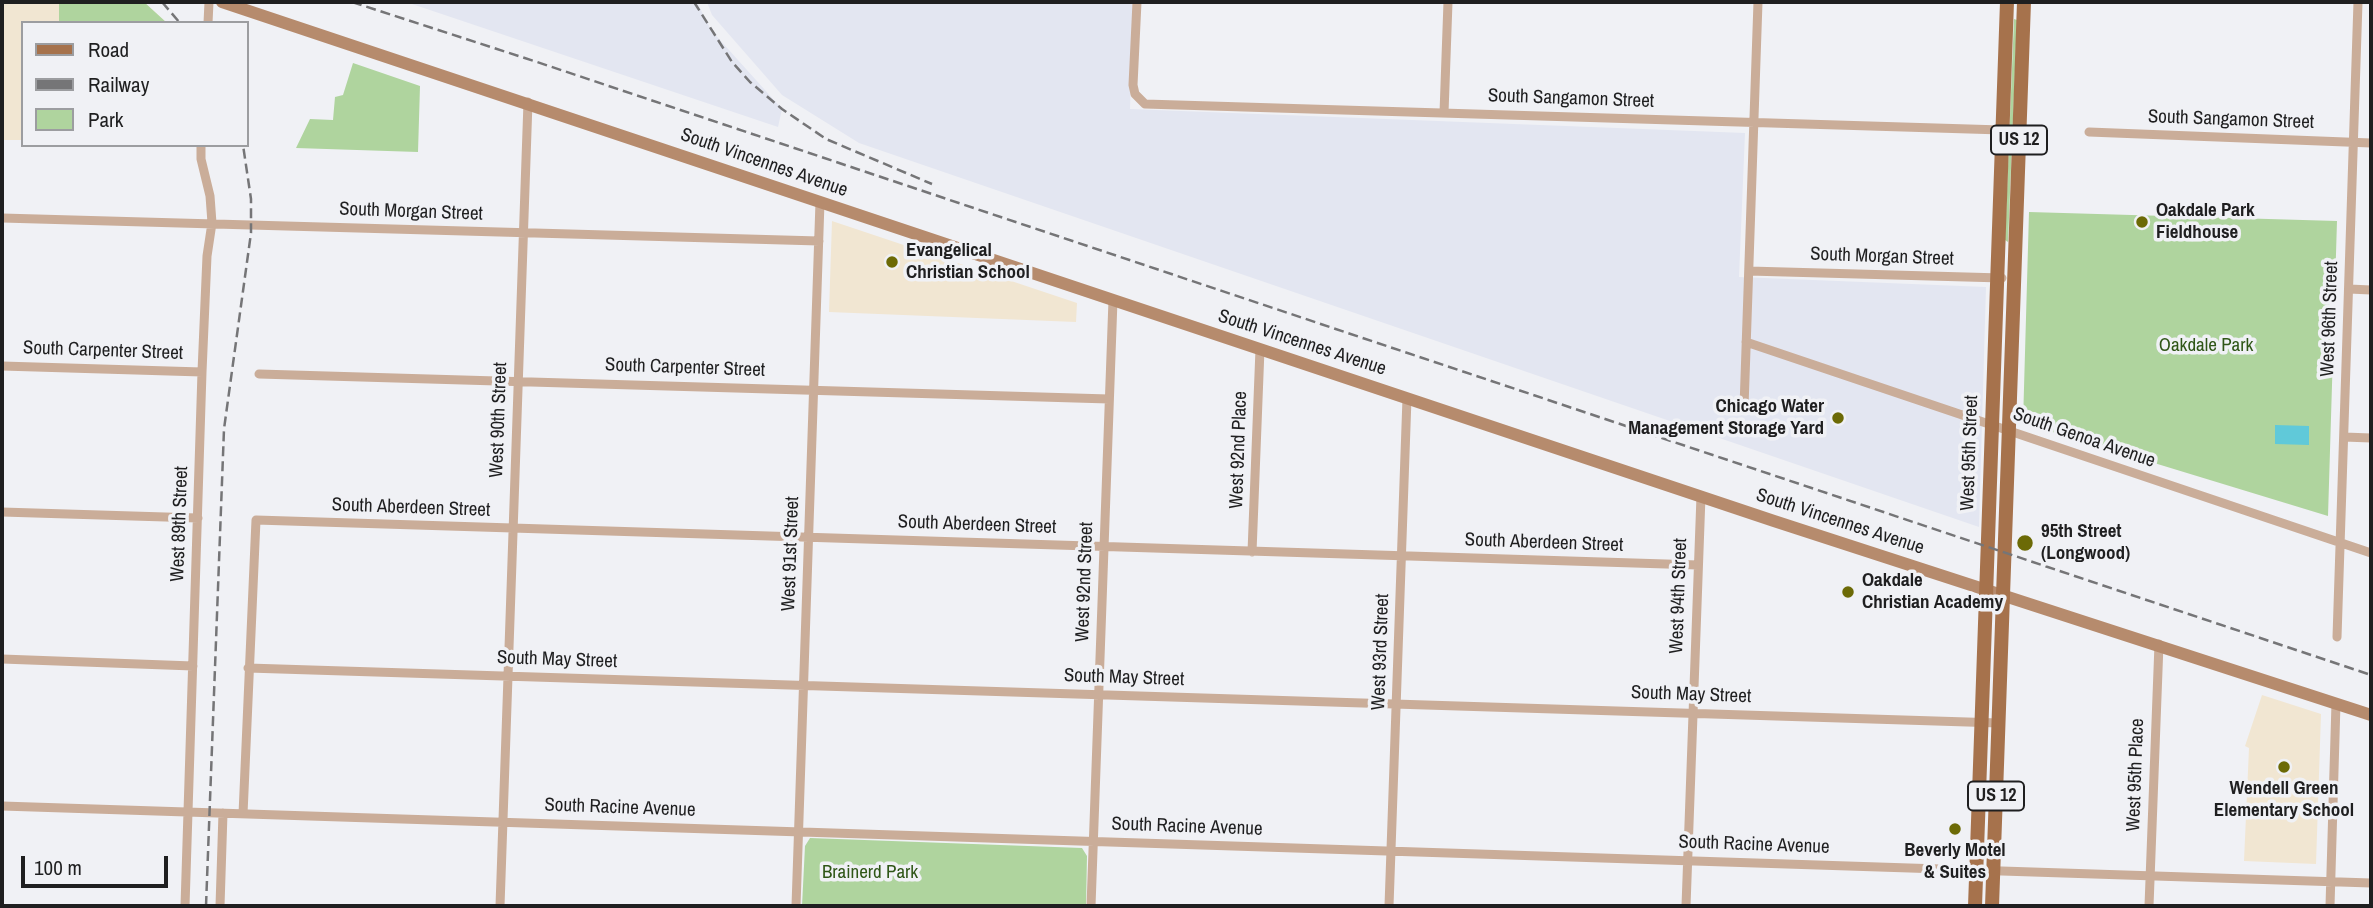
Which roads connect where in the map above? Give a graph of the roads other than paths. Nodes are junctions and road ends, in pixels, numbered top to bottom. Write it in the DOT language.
graph roads {
  1 [pos="209,2"];
  2 [pos="222,2"];
  3 [pos="1137,2"];
  4 [pos="1448,2"];
  5 [pos="1758,2"];
  6 [pos="2007,2"];
  7 [pos="2024,2"];
  8 [pos="2358,2"];
  9 [pos="208,21"];
  10 [pos="528,102"];
  11 [pos="1444,113"];
  12 [pos="1754,122"];
  13 [pos="2002,130"];
  14 [pos="2089,132"];
  15 [pos="2354,142"];
  16 [pos="2371,143"];
  17 [pos="201,147"];
  18 [pos="820,202"];
  19 [pos="2,218"];
  20 [pos="212,223"];
  21 [pos="523,232"];
  22 [pos="819,241"];
  23 [pos="1749,271"];
  24 [pos="1996,278"];
  25 [pos="2014,279"];
  26 [pos="2349,289"];
  27 [pos="2371,290"];
  28 [pos="1113,300"];
  29 [pos="1746,342"];
  30 [pos="1260,349"];
  31 [pos="2,366"];
  32 [pos="202,372"];
  33 [pos="259,374"];
  34 [pos="518,380"];
  35 [pos="814,389"];
  36 [pos="1407,398"];
  37 [pos="1110,399"];
  38 [pos="1744,407"];
  39 [pos="1991,426"];
  40 [pos="2008,432"];
  41 [pos="2344,437"];
  42 [pos="2371,438"];
  43 [pos="1701,496"];
  44 [pos="2,512"];
  45 [pos="198,518"];
  46 [pos="513,528"];
  47 [pos="809,537"];
  48 [pos="2340,543"];
  49 [pos="1104,547"];
  50 [pos="1252,551"];
  51 [pos="2371,553"];
  52 [pos="1401,556"];
  53 [pos="1698,565"];
  54 [pos="1985,591"];
  55 [pos="2003,596"];
  56 [pos="2337,637"];
  57 [pos="2159,644"];
  58 [pos="2,659"];
  59 [pos="193,666"];
  60 [pos="248,668"];
  61 [pos="508,676"];
  62 [pos="804,685"];
  63 [pos="1099,694"];
  64 [pos="2336,703"];
  65 [pos="1396,704"];
  66 [pos="1693,713"];
  67 [pos="2371,715"];
  68 [pos="1982,722"];
  69 [pos="1999,723"];
  70 [pos="2,806"];
  71 [pos="189,812"];
  72 [pos="223,813"];
  73 [pos="243,814"];
  74 [pos="503,822"];
  75 [pos="799,831"];
  76 [pos="1094,841"];
  77 [pos="1391,851"];
  78 [pos="1688,860"];
  79 [pos="1976,870"];
  80 [pos="1994,870"];
  81 [pos="2150,875"];
  82 [pos="2330,881"];
  83 [pos="2371,883"];
  84 [pos="185,906"];
  85 [pos="220,906"];
  86 [pos="500,906"];
  87 [pos="796,906"];
  88 [pos="1091,906"];
  89 [pos="1390,906"];
  90 [pos="1686,906"];
  91 [pos="1975,906"];
  92 [pos="1992,906"];
  93 [pos="2149,906"];
  94 [pos="2330,906"];
  1 -- 9 [label="street"];
  2 -- 10 [label="main road, South Vincennes Avenue"];
  3 -- 11 [label="street, South Sangamon Street"];
  4 -- 11 [label="street"];
  5 -- 12 [label="street"];
  6 -- 13 [label="main road, West 95th Street / US 12"];
  7 -- 25 [label="main road, West 95th Street / US 12"];
  8 -- 15 [label="street, West 96th Street"];
  10 -- 18 [label="main road, South Vincennes Avenue"];
  10 -- 21 [label="street, West 90th Street"];
  11 -- 12 [label="street, South Sangamon Street"];
  12 -- 13 [label="street, South Sangamon Street"];
  12 -- 23 [label="street"];
  13 -- 24 [label="main road, West 95th Street / US 12"];
  14 -- 15 [label="street, South Sangamon Street"];
  15 -- 16 [label="street, South Sangamon Street"];
  15 -- 26 [label="street, West 96th Street"];
  17 -- 20 [label="street, West 89th Street"];
  18 -- 22 [label="street, West 91st Street"];
  18 -- 28 [label="main road, South Vincennes Avenue"];
  19 -- 20 [label="street, South Morgan Street"];
  20 -- 21 [label="street, South Morgan Street"];
  20 -- 32 [label="street, West 89th Street"];
  21 -- 22 [label="street, South Morgan Street"];
  21 -- 34 [label="street, West 90th Street"];
  22 -- 35 [label="street, West 91st Street"];
  23 -- 24 [label="street, South Morgan Street"];
  23 -- 29 [label="street"];
  24 -- 25 [label="street, South Morgan Street"];
  24 -- 39 [label="main road, West 95th Street / US 12"];
  25 -- 40 [label="main road, West 95th Street / US 12"];
  26 -- 27 [label="street"];
  26 -- 41 [label="street, West 96th Street"];
  28 -- 30 [label="main road, South Vincennes Avenue"];
  28 -- 37 [label="street, West 92nd Street"];
  29 -- 38 [label="street"];
  29 -- 39 [label="street, South Genoa Avenue"];
  30 -- 36 [label="main road, South Vincennes Avenue"];
  30 -- 50 [label="street, West 92nd Place"];
  31 -- 32 [label="street, South Carpenter Street"];
  32 -- 45 [label="street, West 89th Street"];
  33 -- 34 [label="street, South Carpenter Street"];
  34 -- 35 [label="street, South Carpenter Street"];
  34 -- 46 [label="street, West 90th Street"];
  35 -- 37 [label="street, South Carpenter Street"];
  35 -- 47 [label="street, West 91st Street"];
  36 -- 43 [label="main road, South Vincennes Avenue"];
  36 -- 52 [label="street, West 93rd Street"];
  37 -- 49 [label="street, West 92nd Street"];
  39 -- 40 [label="street, South Genoa Avenue"];
  39 -- 54 [label="main road, West 95th Street / US 12"];
  40 -- 48 [label="street, South Genoa Avenue"];
  40 -- 55 [label="main road, West 95th Street / US 12"];
  41 -- 42 [label="street"];
  41 -- 48 [label="street, West 96th Street"];
  43 -- 53 [label="street, West 94th Street"];
  43 -- 54 [label="main road, South Vincennes Avenue"];
  44 -- 45 [label="street"];
  45 -- 59 [label="street, West 89th Street"];
  46 -- 47 [label="street, South Aberdeen Street"];
  46 -- 60 [label="street, South Aberdeen Street"];
  46 -- 61 [label="street, West 90th Street"];
  47 -- 49 [label="street, South Aberdeen Street"];
  47 -- 62 [label="street, West 91st Street"];
  48 -- 51 [label="street, South Genoa Avenue"];
  48 -- 56 [label="street, West 96th Street"];
  49 -- 50 [label="street, South Aberdeen Street"];
  49 -- 63 [label="street, West 92nd Street"];
  50 -- 52 [label="street, South Aberdeen Street"];
  52 -- 53 [label="street, South Aberdeen Street"];
  52 -- 65 [label="street, West 93rd Street"];
  53 -- 66 [label="street, West 94th Street"];
  54 -- 55 [label="main road, South Vincennes Avenue"];
  54 -- 68 [label="main road, West 95th Street / US 12"];
  55 -- 57 [label="main road, South Vincennes Avenue"];
  55 -- 69 [label="main road, West 95th Street / US 12"];
  57 -- 64 [label="main road, South Vincennes Avenue"];
  57 -- 81 [label="street, West 95th Place"];
  58 -- 59 [label="street"];
  59 -- 71 [label="street, West 89th Street"];
  60 -- 61 [label="street, South May Street"];
  60 -- 73 [label="street"];
  61 -- 62 [label="street, South May Street"];
  61 -- 74 [label="street, West 90th Street"];
  62 -- 63 [label="street, South May Street"];
  62 -- 75 [label="street, West 91st Street"];
  63 -- 65 [label="street, South May Street"];
  63 -- 76 [label="street, West 92nd Street"];
  64 -- 67 [label="main road, South Vincennes Avenue"];
  64 -- 82 [label="street"];
  65 -- 66 [label="street, South May Street"];
  65 -- 77 [label="street, West 93rd Street"];
  66 -- 68 [label="street, South May Street"];
  66 -- 78 [label="street, West 94th Street"];
  68 -- 69 [label="street, South May Street"];
  68 -- 79 [label="main road, West 95th Street / US 12"];
  69 -- 80 [label="main road, West 95th Street / US 12"];
  70 -- 71 [label="street, South Racine Avenue"];
  71 -- 72 [label="street, South Racine Avenue"];
  71 -- 84 [label="street, West 89th Street"];
  72 -- 73 [label="street, South Racine Avenue"];
  72 -- 85 [label="street"];
  73 -- 74 [label="street, South Racine Avenue"];
  74 -- 75 [label="street, South Racine Avenue"];
  74 -- 86 [label="street, West 90th Street"];
  75 -- 76 [label="street, South Racine Avenue"];
  75 -- 87 [label="street, West 91st Street"];
  76 -- 77 [label="street, South Racine Avenue"];
  76 -- 88 [label="street, West 92nd Street"];
  77 -- 78 [label="street, South Racine Avenue"];
  77 -- 89 [label="street, West 93rd Street"];
  78 -- 79 [label="street, South Racine Avenue"];
  78 -- 90 [label="street, West 94th Street"];
  79 -- 80 [label="street, South Racine Avenue"];
  79 -- 91 [label="main road, West 95th Street / US 12"];
  80 -- 81 [label="street, South Racine Avenue"];
  80 -- 92 [label="main road, West 95th Street / US 12"];
  81 -- 82 [label="street, South Racine Avenue"];
  81 -- 93 [label="street, West 95th Place"];
  82 -- 83 [label="street, South Racine Avenue"];
  82 -- 94 [label="street"];
}
